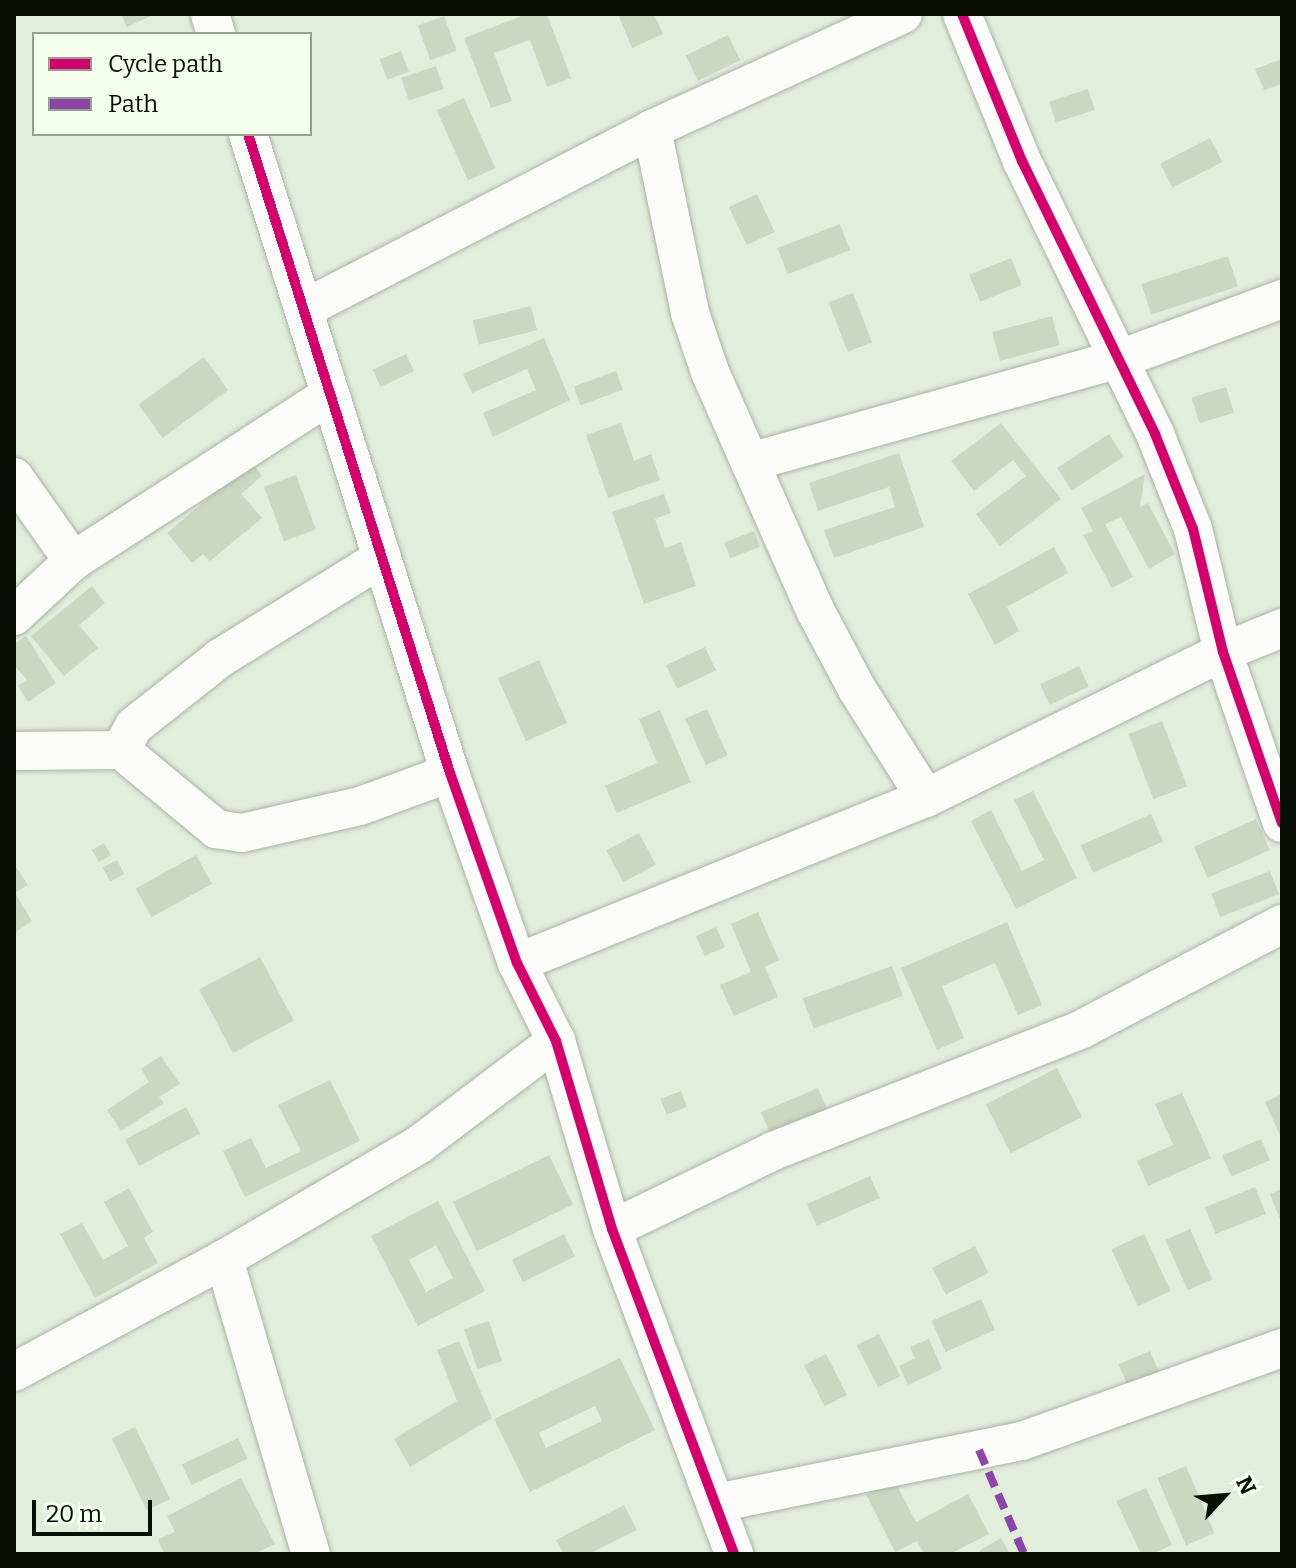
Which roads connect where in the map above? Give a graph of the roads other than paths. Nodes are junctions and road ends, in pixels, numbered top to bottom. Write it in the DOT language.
graph roads {
  1 [pos="903,14"];
  2 [pos="962,14"];
  3 [pos="652,129"];
  4 [pos="249,136"];
  5 [pos="1282,299"];
  6 [pos="304,309"];
  7 [pos="1120,359"];
  8 [pos="330,395"];
  9 [pos="750,462"];
  10 [pos="14,477"];
  11 [pos="382,558"];
  12 [pos="73,561"];
  13 [pos="14,616"];
  14 [pos="1282,628"];
  15 [pos="1223,652"];
  16 [pos="121,750"];
  17 [pos="14,751"];
  18 [pos="450,773"];
  19 [pos="926,798"];
  20 [pos="1282,823"];
  21 [pos="1282,924"];
  22 [pos="517,963"];
  23 [pos="556,1041"];
  24 [pos="612,1229"];
  25 [pos="224,1259"];
  26 [pos="1282,1348"];
  27 [pos="14,1372"];
  28 [pos="716,1503"];
  29 [pos="311,1554"];
  30 [pos="734,1554"];
  1 -- 3 [label="street"];
  2 -- 7 [label="street"];
  3 -- 6 [label="street"];
  3 -- 9 [label="street"];
  4 -- 6 [label="street"];
  5 -- 7 [label="street"];
  6 -- 8 [label="street"];
  7 -- 9 [label="street"];
  7 -- 15 [label="street"];
  8 -- 11 [label="street"];
  8 -- 12 [label="street"];
  9 -- 19 [label="street"];
  10 -- 12 [label="street"];
  11 -- 16 [label="street"];
  11 -- 18 [label="street"];
  12 -- 13 [label="street"];
  14 -- 15 [label="street"];
  15 -- 19 [label="street"];
  15 -- 20 [label="street"];
  16 -- 17 [label="street"];
  16 -- 18 [label="street"];
  18 -- 22 [label="street"];
  19 -- 22 [label="street"];
  21 -- 24 [label="street"];
  22 -- 23 [label="street"];
  23 -- 24 [label="street"];
  23 -- 25 [label="street"];
  24 -- 28 [label="street"];
  25 -- 27 [label="street"];
  25 -- 29 [label="street"];
  26 -- 28 [label="street"];
  28 -- 30 [label="street"];
}
